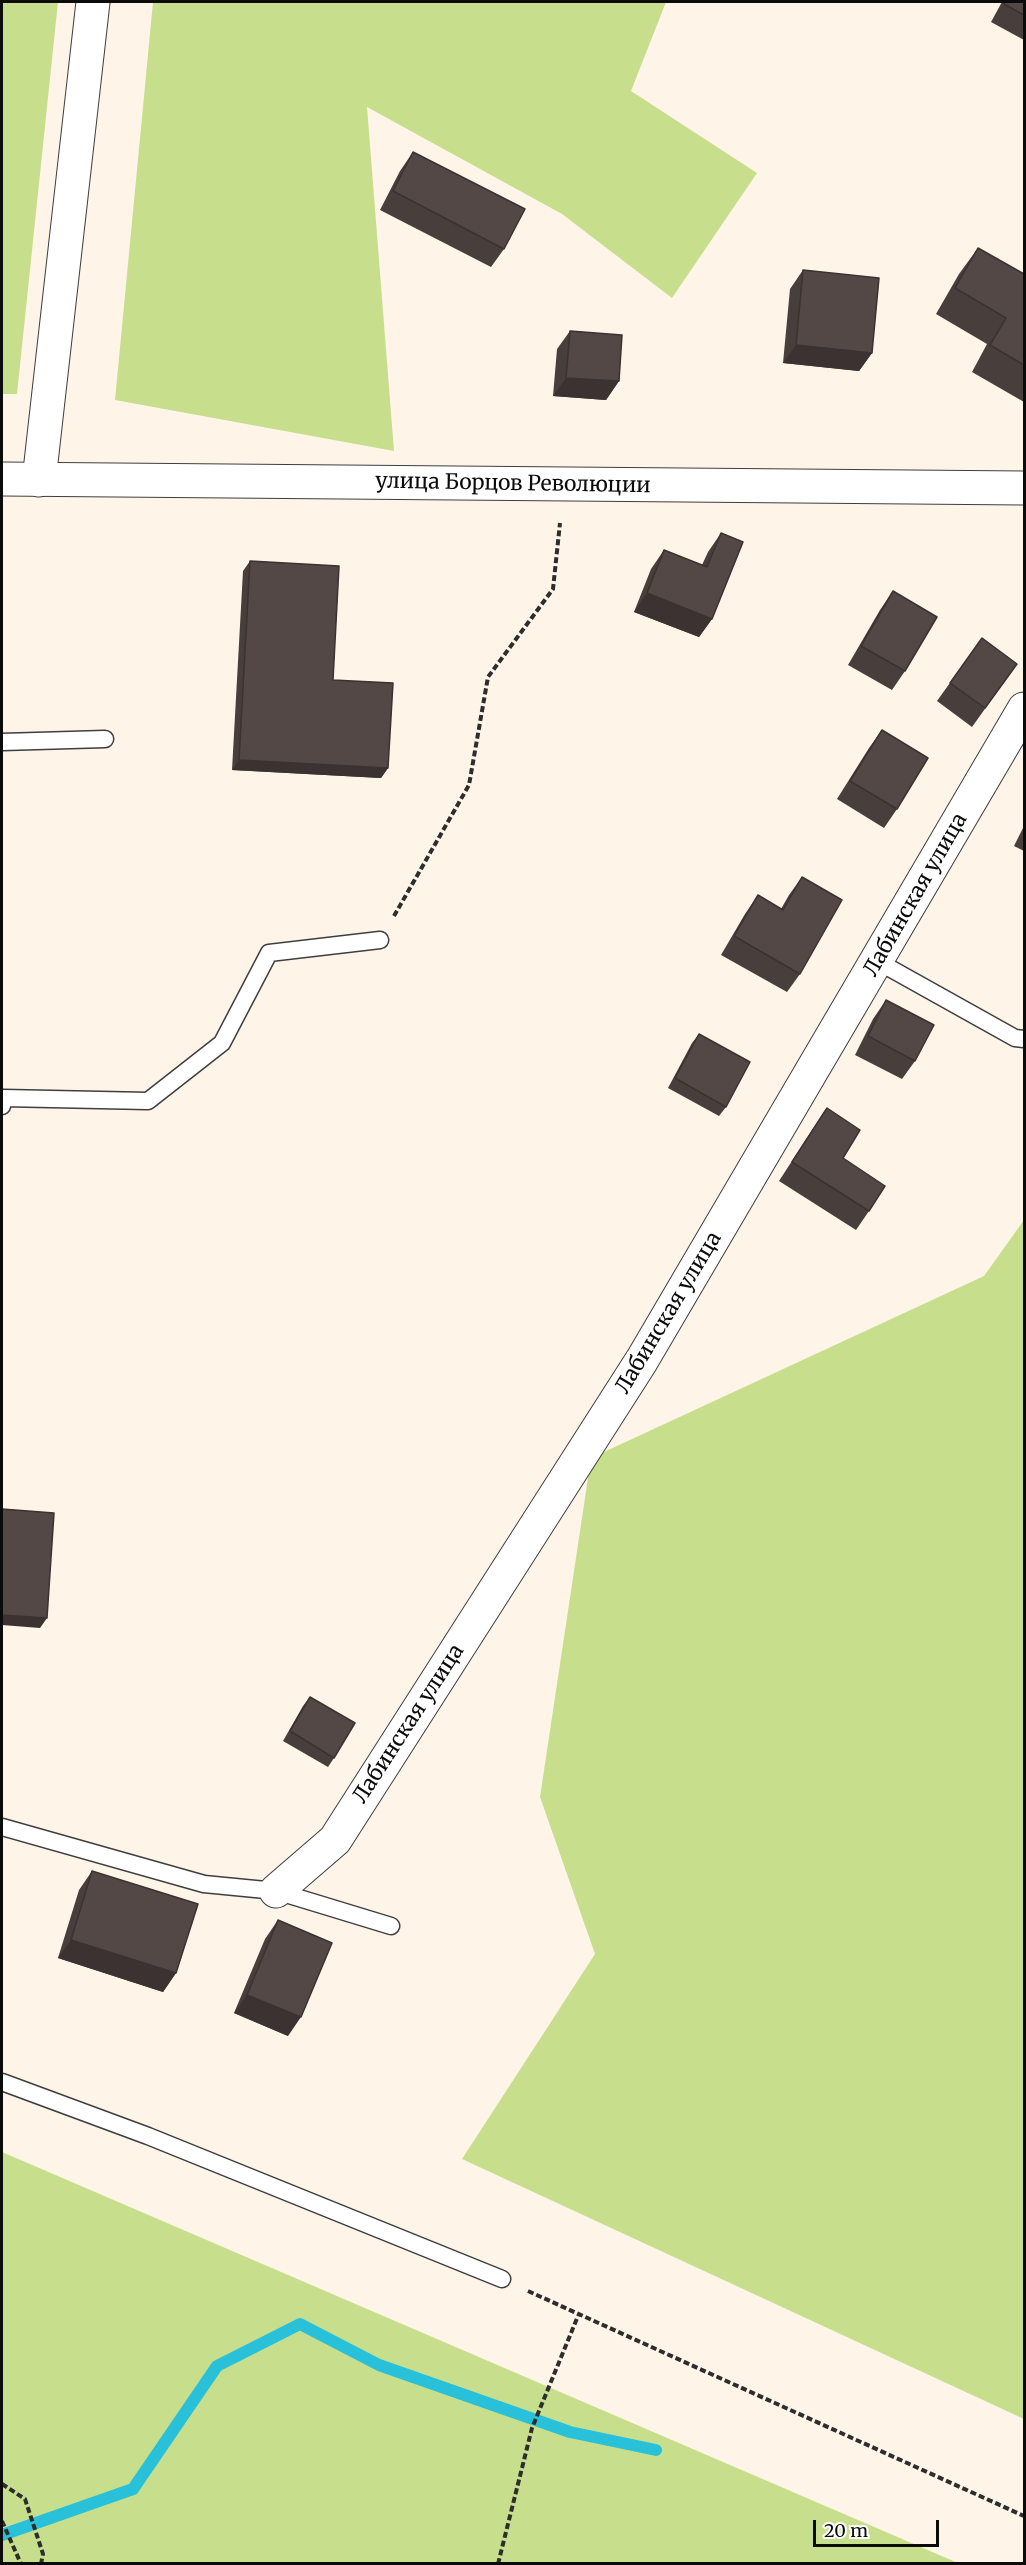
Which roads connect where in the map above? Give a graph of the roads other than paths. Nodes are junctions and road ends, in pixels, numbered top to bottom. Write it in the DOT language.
graph roads {
  1 [pos="93,2"];
  2 [pos="2,479"];
  3 [pos="39,480"];
  4 [pos="1024,489"];
  5 [pos="1024,709"];
  6 [pos="105,739"];
  7 [pos="2,742"];
  8 [pos="380,940"];
  9 [pos="877,961"];
  10 [pos="1024,1040"];
  11 [pos="2,1106"];
  12 [pos="2,1827"];
  13 [pos="276,1891"];
  14 [pos="391,1926"];
  15 [pos="2,2082"];
  16 [pos="502,2279"];
  1 -- 3 [label="street"];
  2 -- 3 [label="street, улица Борцов Революции"];
  3 -- 4 [label="street, улица Борцов Революции"];
  5 -- 9 [label="street, Лабинская улица"];
  6 -- 7 [label="lane"];
  8 -- 11 [label="lane"];
  9 -- 10 [label="lane"];
  9 -- 13 [label="street, Лабинская улица"];
  12 -- 13 [label="lane"];
  13 -- 14 [label="lane"];
  15 -- 16 [label="lane"];
}
